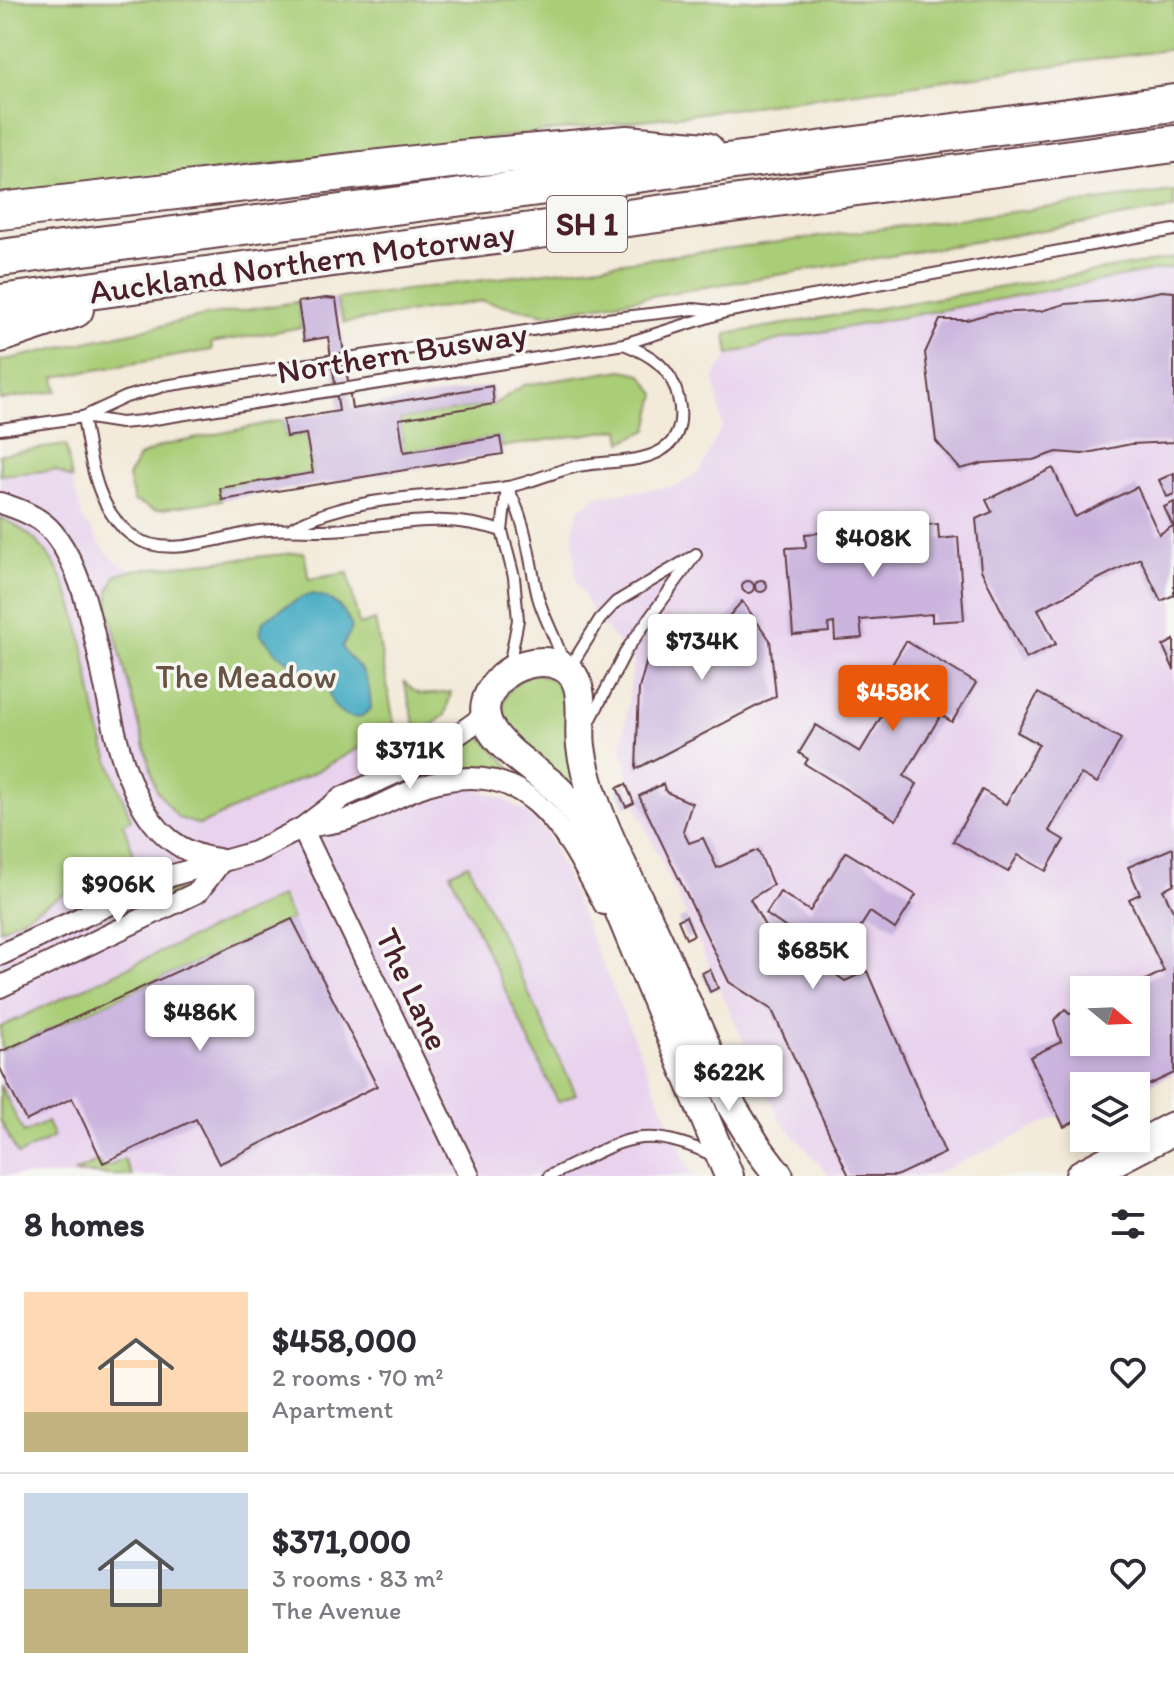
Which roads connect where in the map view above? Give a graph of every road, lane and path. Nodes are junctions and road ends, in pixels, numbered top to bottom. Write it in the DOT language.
graph roads {
  1 [pos="1174,103"];
  2 [pos="1174,144"];
  3 [pos="776,157"];
  4 [pos="0,211"];
  5 [pos="1174,230"];
  6 [pos="0,258"];
  7 [pos="156,282"];
  8 [pos="0,303"];
  9 [pos="725,312"];
  10 [pos="0,334"];
  11 [pos="624,344"];
  12 [pos="83,417"];
  13 [pos="0,429"];
  14 [pos="507,487"];
  15 [pos="0,503"];
  16 [pos="293,527"];
  17 [pos="502,531"];
  18 [pos="566,669"];
  19 [pos="508,672"];
  20 [pos="487,714"];
  21 [pos="580,743"];
  22 [pos="302,828"];
  23 [pos="222,860"];
  24 [pos="634,942"];
  25 [pos="0,955"];
  26 [pos="0,987"];
  27 [pos="1163,1134"];
  28 [pos="724,1167"];
  29 [pos="469,1176"];
  30 [pos="549,1176"];
  31 [pos="779,1176"];
  32 [pos="1082,1176"];
  33 [pos="1125,1176"];
  1 -- 3 [label="highway, Auckland Northern Motorway / SH 1"];
  2 -- 7 [label="highway, Auckland Northern Motorway / SH 1"];
  3 -- 4 [label="highway"];
  3 -- 6 [label="highway, Auckland Northern Motorway / SH 1"];
  5 -- 9 [label="lane, Northern Busway"];
  7 -- 8 [label="highway, Auckland Northern Motorway / SH 1"];
  7 -- 10 [label="highway"];
  9 -- 11 [label="lane, Northern Busway"];
  9 -- 12 [label="lane, Northern Busway"];
  11 -- 12 [label="lane, Northern Busway"];
  11 -- 14 [label="lane"];
  12 -- 13 [label="lane, Northern Busway"];
  12 -- 16 [label="lane"];
  14 -- 16 [label="lane"];
  14 -- 17 [label="lane"];
  14 -- 18 [label="lane"];
  15 -- 23 [label="street"];
  16 -- 17 [label="lane"];
  17 -- 19 [label="lane"];
  18 -- 19 [label="street"];
  18 -- 21 [label="street"];
  18 -- 21 [label="lane"];
  19 -- 20 [label="street"];
  20 -- 22 [label="street"];
  20 -- 24 [label="street"];
  21 -- 31 [label="street"];
  22 -- 23 [label="street"];
  22 -- 24 [label="street"];
  22 -- 29 [label="street, The Lane"];
  23 -- 25 [label="street"];
  23 -- 26 [label="street"];
  24 -- 28 [label="street"];
  27 -- 32 [label="main road"];
  27 -- 33 [label="main road"];
  28 -- 30 [label="lane"];
}
